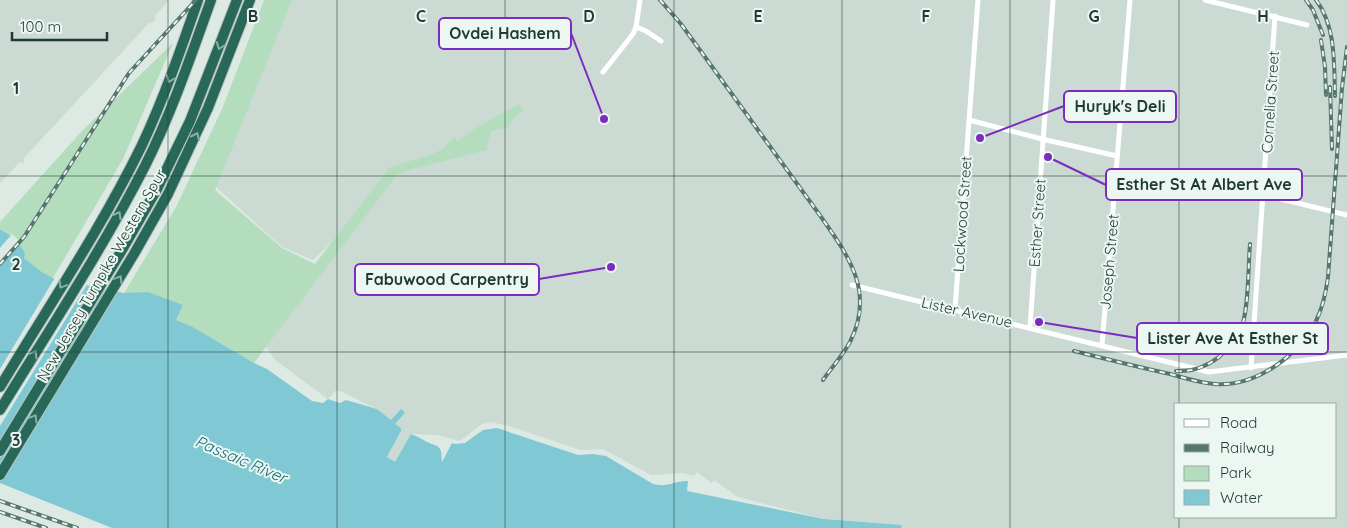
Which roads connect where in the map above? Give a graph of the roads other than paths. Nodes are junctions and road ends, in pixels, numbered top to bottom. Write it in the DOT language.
graph roads {
  1 [pos="198,0"];
  2 [pos="210,0"];
  3 [pos="237,0"];
  4 [pos="250,0"];
  5 [pos="640,0"];
  6 [pos="978,0"];
  7 [pos="1053,0"];
  8 [pos="1130,0"];
  9 [pos="1205,0"];
  10 [pos="1275,16"];
  11 [pos="1306,24"];
  12 [pos="636,27"];
  13 [pos="661,41"];
  14 [pos="603,72"];
  15 [pos="969,120"];
  16 [pos="1042,139"];
  17 [pos="1117,156"];
  18 [pos="1264,195"];
  19 [pos="1347,215"];
  20 [pos="852,285"];
  21 [pos="955,309"];
  22 [pos="1030,327"];
  23 [pos="1102,345"];
  24 [pos="1347,355"];
  25 [pos="1251,368"];
  26 [pos="0,387"];
  27 [pos="0,410"];
  28 [pos="0,451"];
  29 [pos="0,475"];
  1 -- 26 [label="highway, one-way"];
  27 -- 2 [label="highway, one-way"];
  3 -- 28 [label="highway, New Jersey Turnpike Western Spur, one-way"];
  29 -- 4 [label="highway, New Jersey Turnpike Western Spur, one-way"];
  5 -- 12 [label="street"];
  6 -- 15 [label="street, Lockwood Street"];
  7 -- 16 [label="street, Esther Street"];
  8 -- 17 [label="street, Joseph Street"];
  9 -- 10 [label="street"];
  10 -- 11 [label="street"];
  10 -- 18 [label="street, Cornelia Street"];
  12 -- 13 [label="street"];
  12 -- 14 [label="street"];
  15 -- 16 [label="street"];
  15 -- 21 [label="street, Lockwood Street"];
  16 -- 17 [label="street"];
  16 -- 22 [label="street, Esther Street"];
  17 -- 23 [label="street, Joseph Street"];
  18 -- 19 [label="street"];
  18 -- 25 [label="street, Cornelia Street"];
  20 -- 21 [label="street, Lister Avenue"];
  21 -- 22 [label="street, Lister Avenue"];
  22 -- 23 [label="street, Lister Avenue"];
  23 -- 25 [label="street, Lister Avenue"];
  24 -- 25 [label="street, Lister Avenue"];
}
